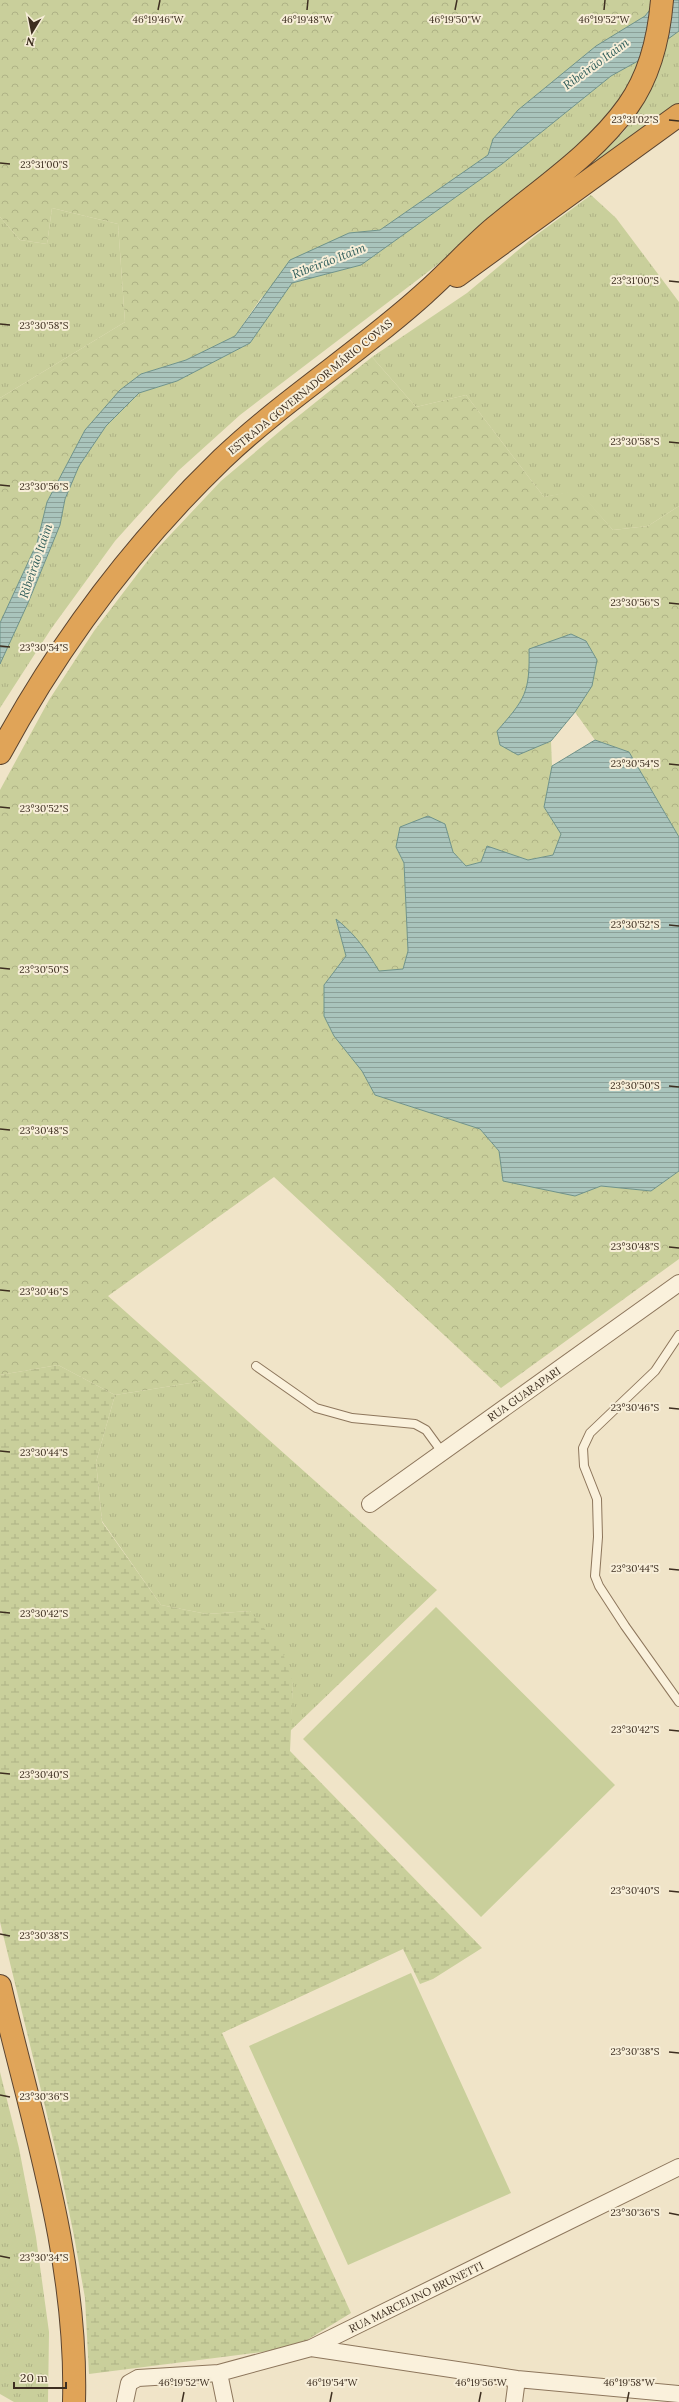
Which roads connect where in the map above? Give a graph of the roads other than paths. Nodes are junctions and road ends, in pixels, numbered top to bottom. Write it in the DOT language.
graph roads {
  1 [pos="662,0"];
  2 [pos="679,115"];
  3 [pos="424,294"];
  4 [pos="0,753"];
  5 [pos="679,1283"];
  6 [pos="679,1335"];
  7 [pos="256,1366"];
  8 [pos="442,1452"];
  9 [pos="370,1504"];
  10 [pos="679,1702"];
  11 [pos="0,1986"];
  12 [pos="679,2167"];
  13 [pos="311,2348"];
  14 [pos="218,2373"];
  15 [pos="517,2379"];
  16 [pos="679,2394"];
  17 [pos="74,2402"];
  18 [pos="125,2402"];
  19 [pos="225,2402"];
  20 [pos="514,2402"];
  1 -- 3 [label="highway, ESTRADA GOVERNADOR MÁRIO COVAS"];
  2 -- 3 [label="highway, ESTRADA GOVERNADOR MÁRIO COVAS"];
  3 -- 4 [label="highway, ESTRADA GOVERNADOR MÁRIO COVAS"];
  5 -- 8 [label="street, RUA GUARAPARI"];
  6 -- 10 [label="lane"];
  7 -- 8 [label="lane"];
  8 -- 9 [label="street, RUA GUARAPARI"];
  11 -- 17 [label="highway"];
  12 -- 13 [label="street, RUA MARCELINO BRUNETTI"];
  13 -- 14 [label="street, RUA MARCELINO BRUNETTI"];
  13 -- 15 [label="street"];
  14 -- 18 [label="street, RUA MARCELINO BRUNETTI"];
  14 -- 19 [label="street"];
  15 -- 16 [label="street"];
  15 -- 20 [label="street"];
}
